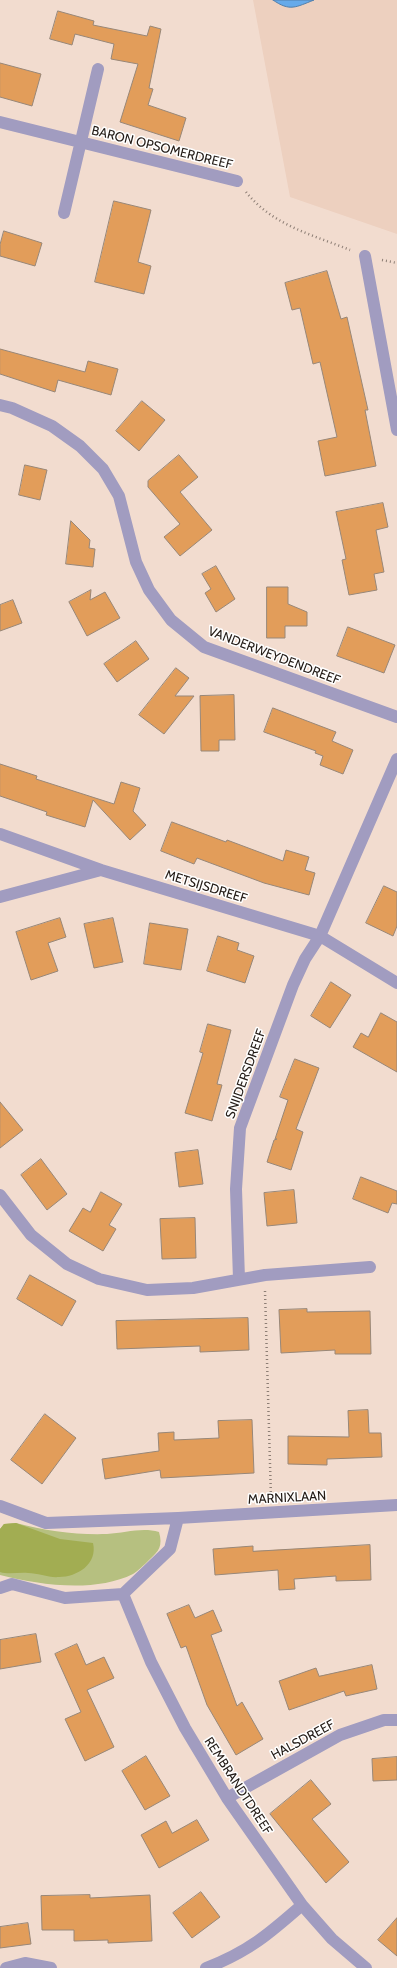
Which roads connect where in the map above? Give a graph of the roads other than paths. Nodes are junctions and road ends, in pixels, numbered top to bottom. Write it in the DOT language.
graph roads {
  1 [pos="98,69"];
  2 [pos="0,122"];
  3 [pos="81,142"];
  4 [pos="237,181"];
  5 [pos="64,213"];
  6 [pos="365,256"];
  7 [pos="0,406"];
  8 [pos="397,430"];
  9 [pos="397,717"];
  10 [pos="397,759"];
  11 [pos="0,834"];
  12 [pos="101,870"];
  13 [pos="0,897"];
  14 [pos="320,936"];
  15 [pos="397,983"];
  16 [pos="0,1195"];
  17 [pos="370,1267"];
  18 [pos="239,1279"];
  19 [pos="397,1505"];
  20 [pos="0,1506"];
  21 [pos="178,1518"];
  22 [pos="0,1588"];
  23 [pos="123,1594"];
  24 [pos="397,1720"];
  25 [pos="227,1798"];
  26 [pos="302,1905"];
  27 [pos="6,1968"];
  28 [pos="51,1968"];
  29 [pos="206,1968"];
  30 [pos="366,1968"];
  1 -- 3 [label="street, BARON OPSOMERDREEF"];
  2 -- 3 [label="street, BARON OPSOMERDREEF"];
  3 -- 4 [label="street, BARON OPSOMERDREEF"];
  3 -- 5 [label="street, BARON OPSOMERDREEF"];
  6 -- 8 [label="street"];
  7 -- 9 [label="street, VANDERWEYDENDREEF"];
  10 -- 14 [label="street"];
  11 -- 12 [label="street, METSIJSDREEF"];
  12 -- 13 [label="street"];
  12 -- 14 [label="street, METSIJSDREEF"];
  14 -- 15 [label="street, METSIJSDREEF"];
  14 -- 18 [label="street, SNIJDERSDREEF"];
  16 -- 18 [label="street"];
  17 -- 18 [label="street"];
  19 -- 21 [label="street, MARNIXLAAN"];
  20 -- 21 [label="street, MARNIXLAAN"];
  21 -- 23 [label="street"];
  22 -- 23 [label="street"];
  23 -- 25 [label="street, REMBRANDTDREEF"];
  24 -- 25 [label="street, HALSDREEF"];
  25 -- 26 [label="street, REMBRANDTDREEF"];
  26 -- 29 [label="street"];
  26 -- 30 [label="street, REMBRANDTDREEF"];
  27 -- 28 [label="street"];
}
